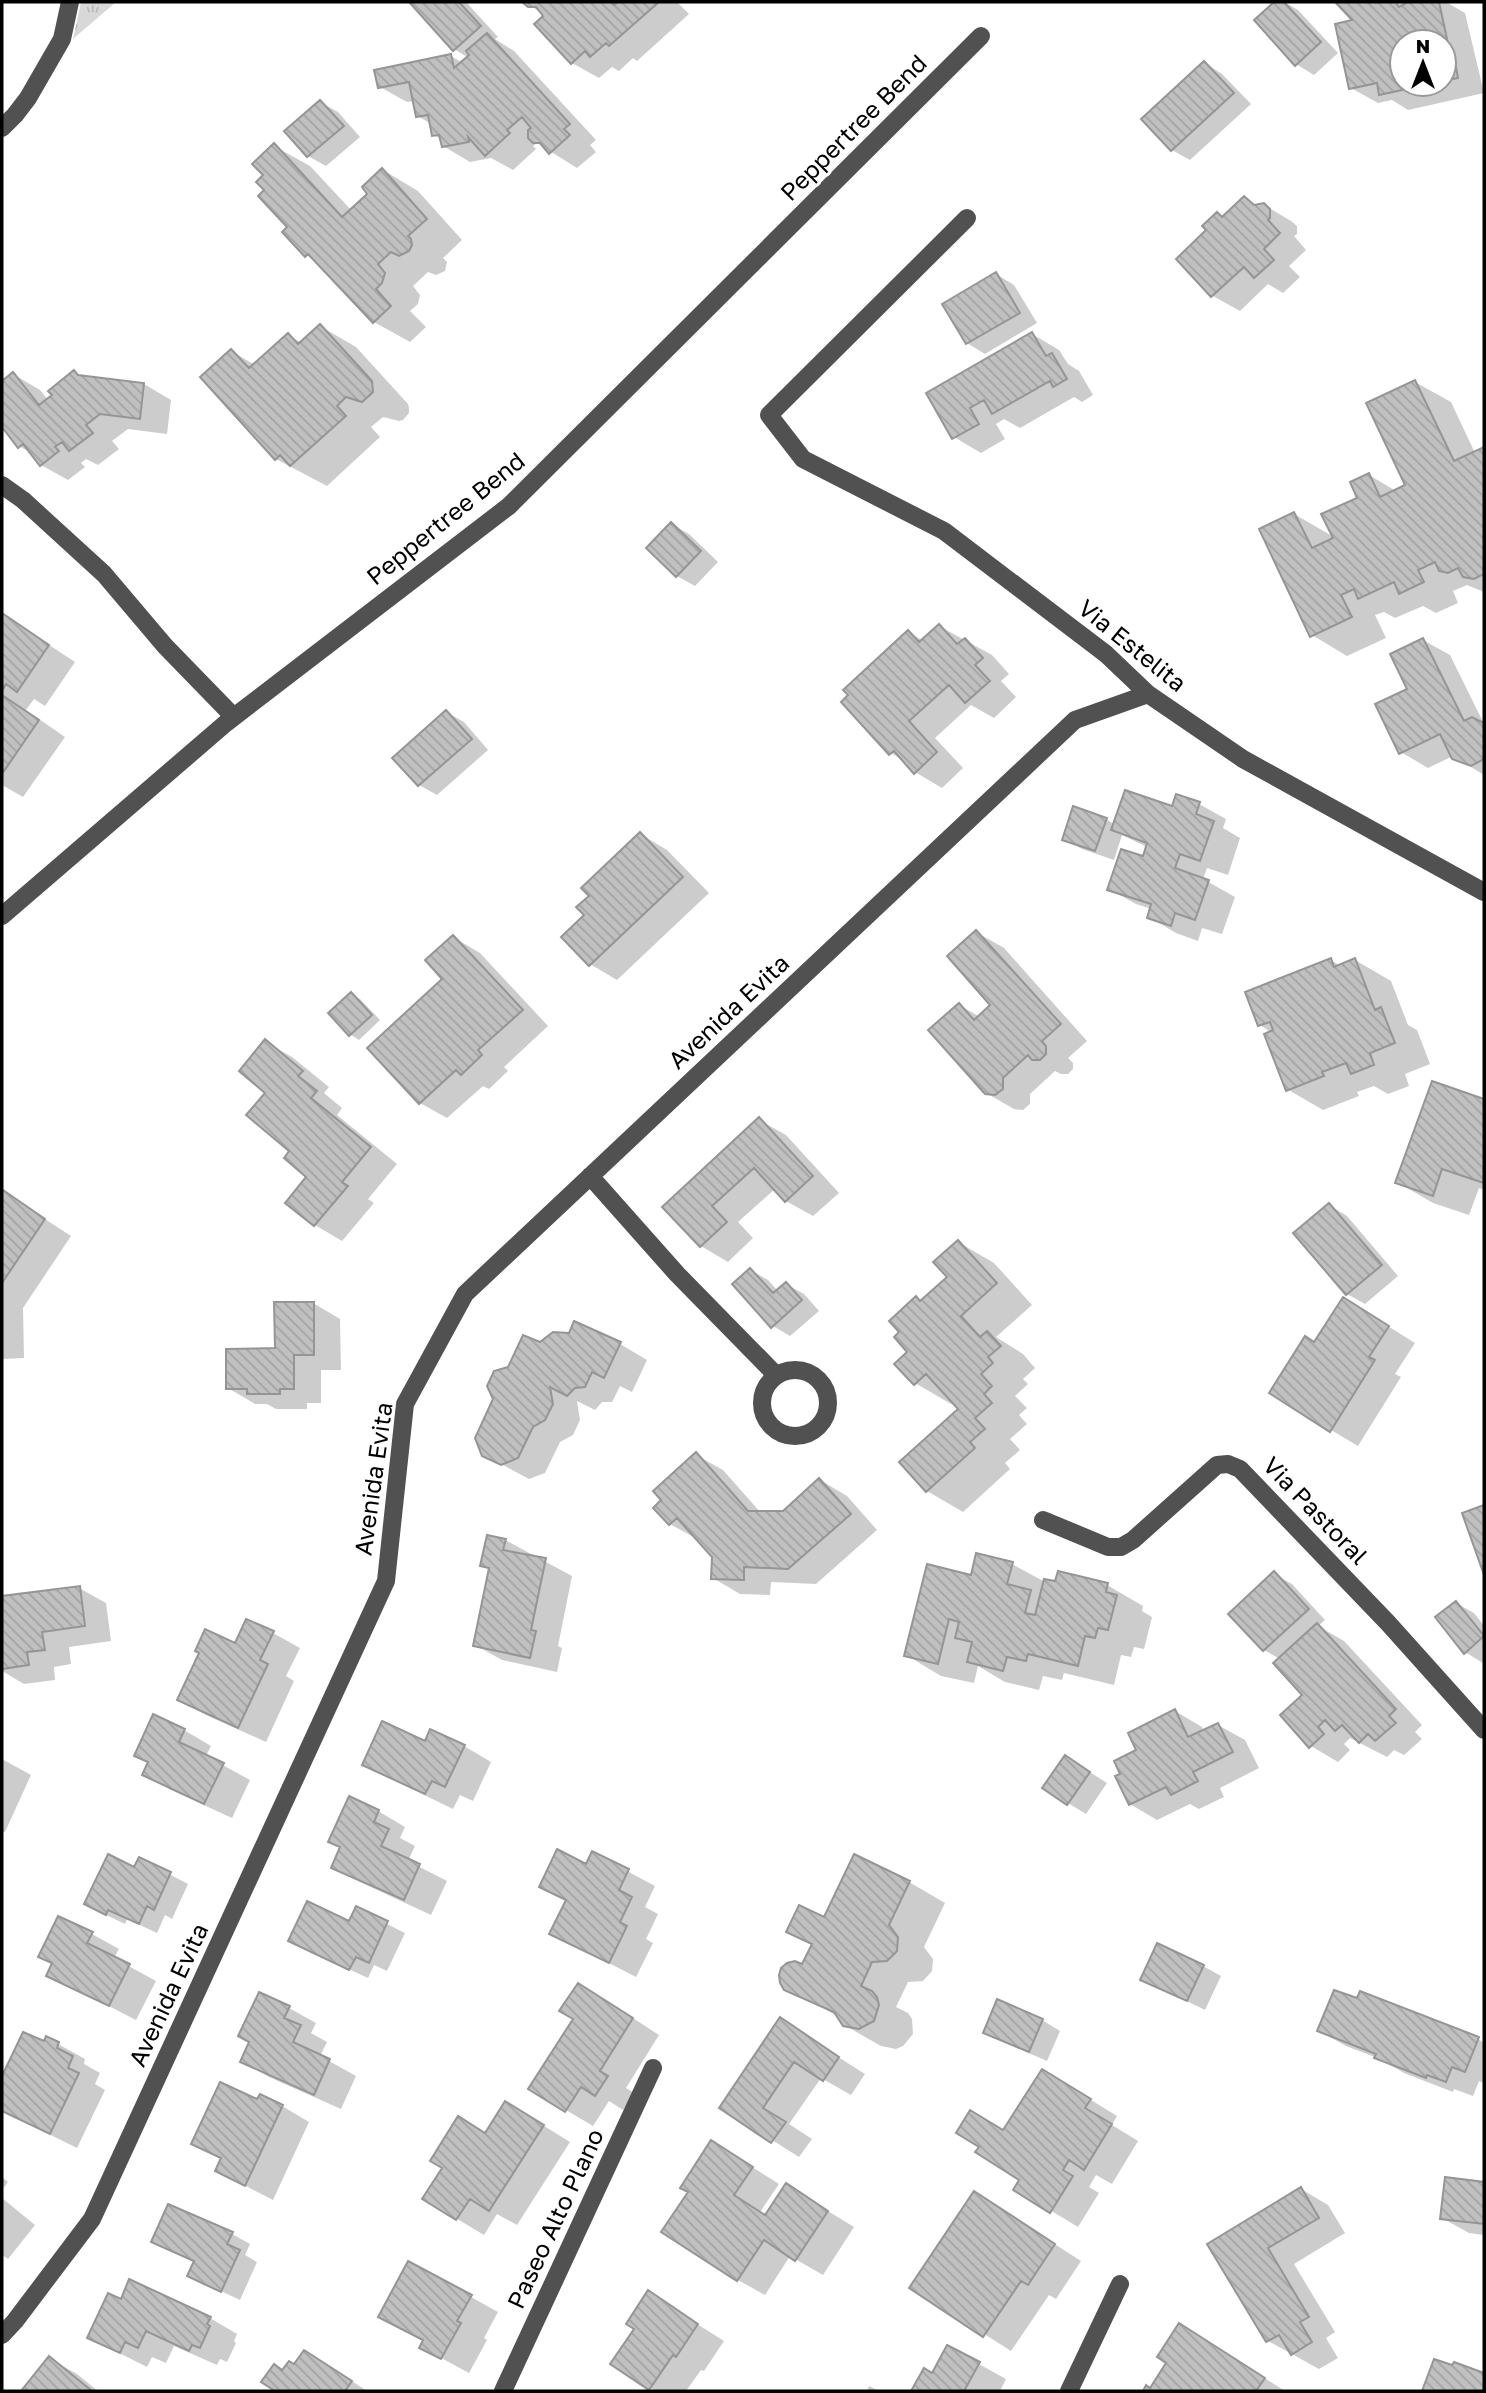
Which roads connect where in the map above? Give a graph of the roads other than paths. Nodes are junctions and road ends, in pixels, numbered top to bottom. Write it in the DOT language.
graph roads {
  1 [pos="69,2"];
  2 [pos="981,36"];
  3 [pos="2,128"];
  4 [pos="967,218"];
  5 [pos="2,485"];
  6 [pos="1149,694"];
  7 [pos="234,717"];
  8 [pos="1484,892"];
  9 [pos="2,916"];
  10 [pos="590,1176"];
  11 [pos="776,1375"];
  12 [pos="1043,1520"];
  13 [pos="1484,1730"];
  14 [pos="653,2068"];
  15 [pos="1120,2284"];
  16 [pos="2,2335"];
  17 [pos="503,2391"];
  18 [pos="1069,2391"];
  1 -- 3 [label="street"];
  2 -- 7 [label="street, Peppertree Bend"];
  4 -- 6 [label="street, Via Estelita"];
  5 -- 7 [label="street"];
  6 -- 8 [label="street, Via Estelita"];
  6 -- 10 [label="street, Avenida Evita"];
  7 -- 9 [label="street, Peppertree Bend"];
  10 -- 11 [label="street"];
  10 -- 16 [label="street, Avenida Evita"];
  12 -- 13 [label="street, Via Pastoral"];
  14 -- 17 [label="street, Paseo Alto Plano"];
  15 -- 18 [label="street"];
}
